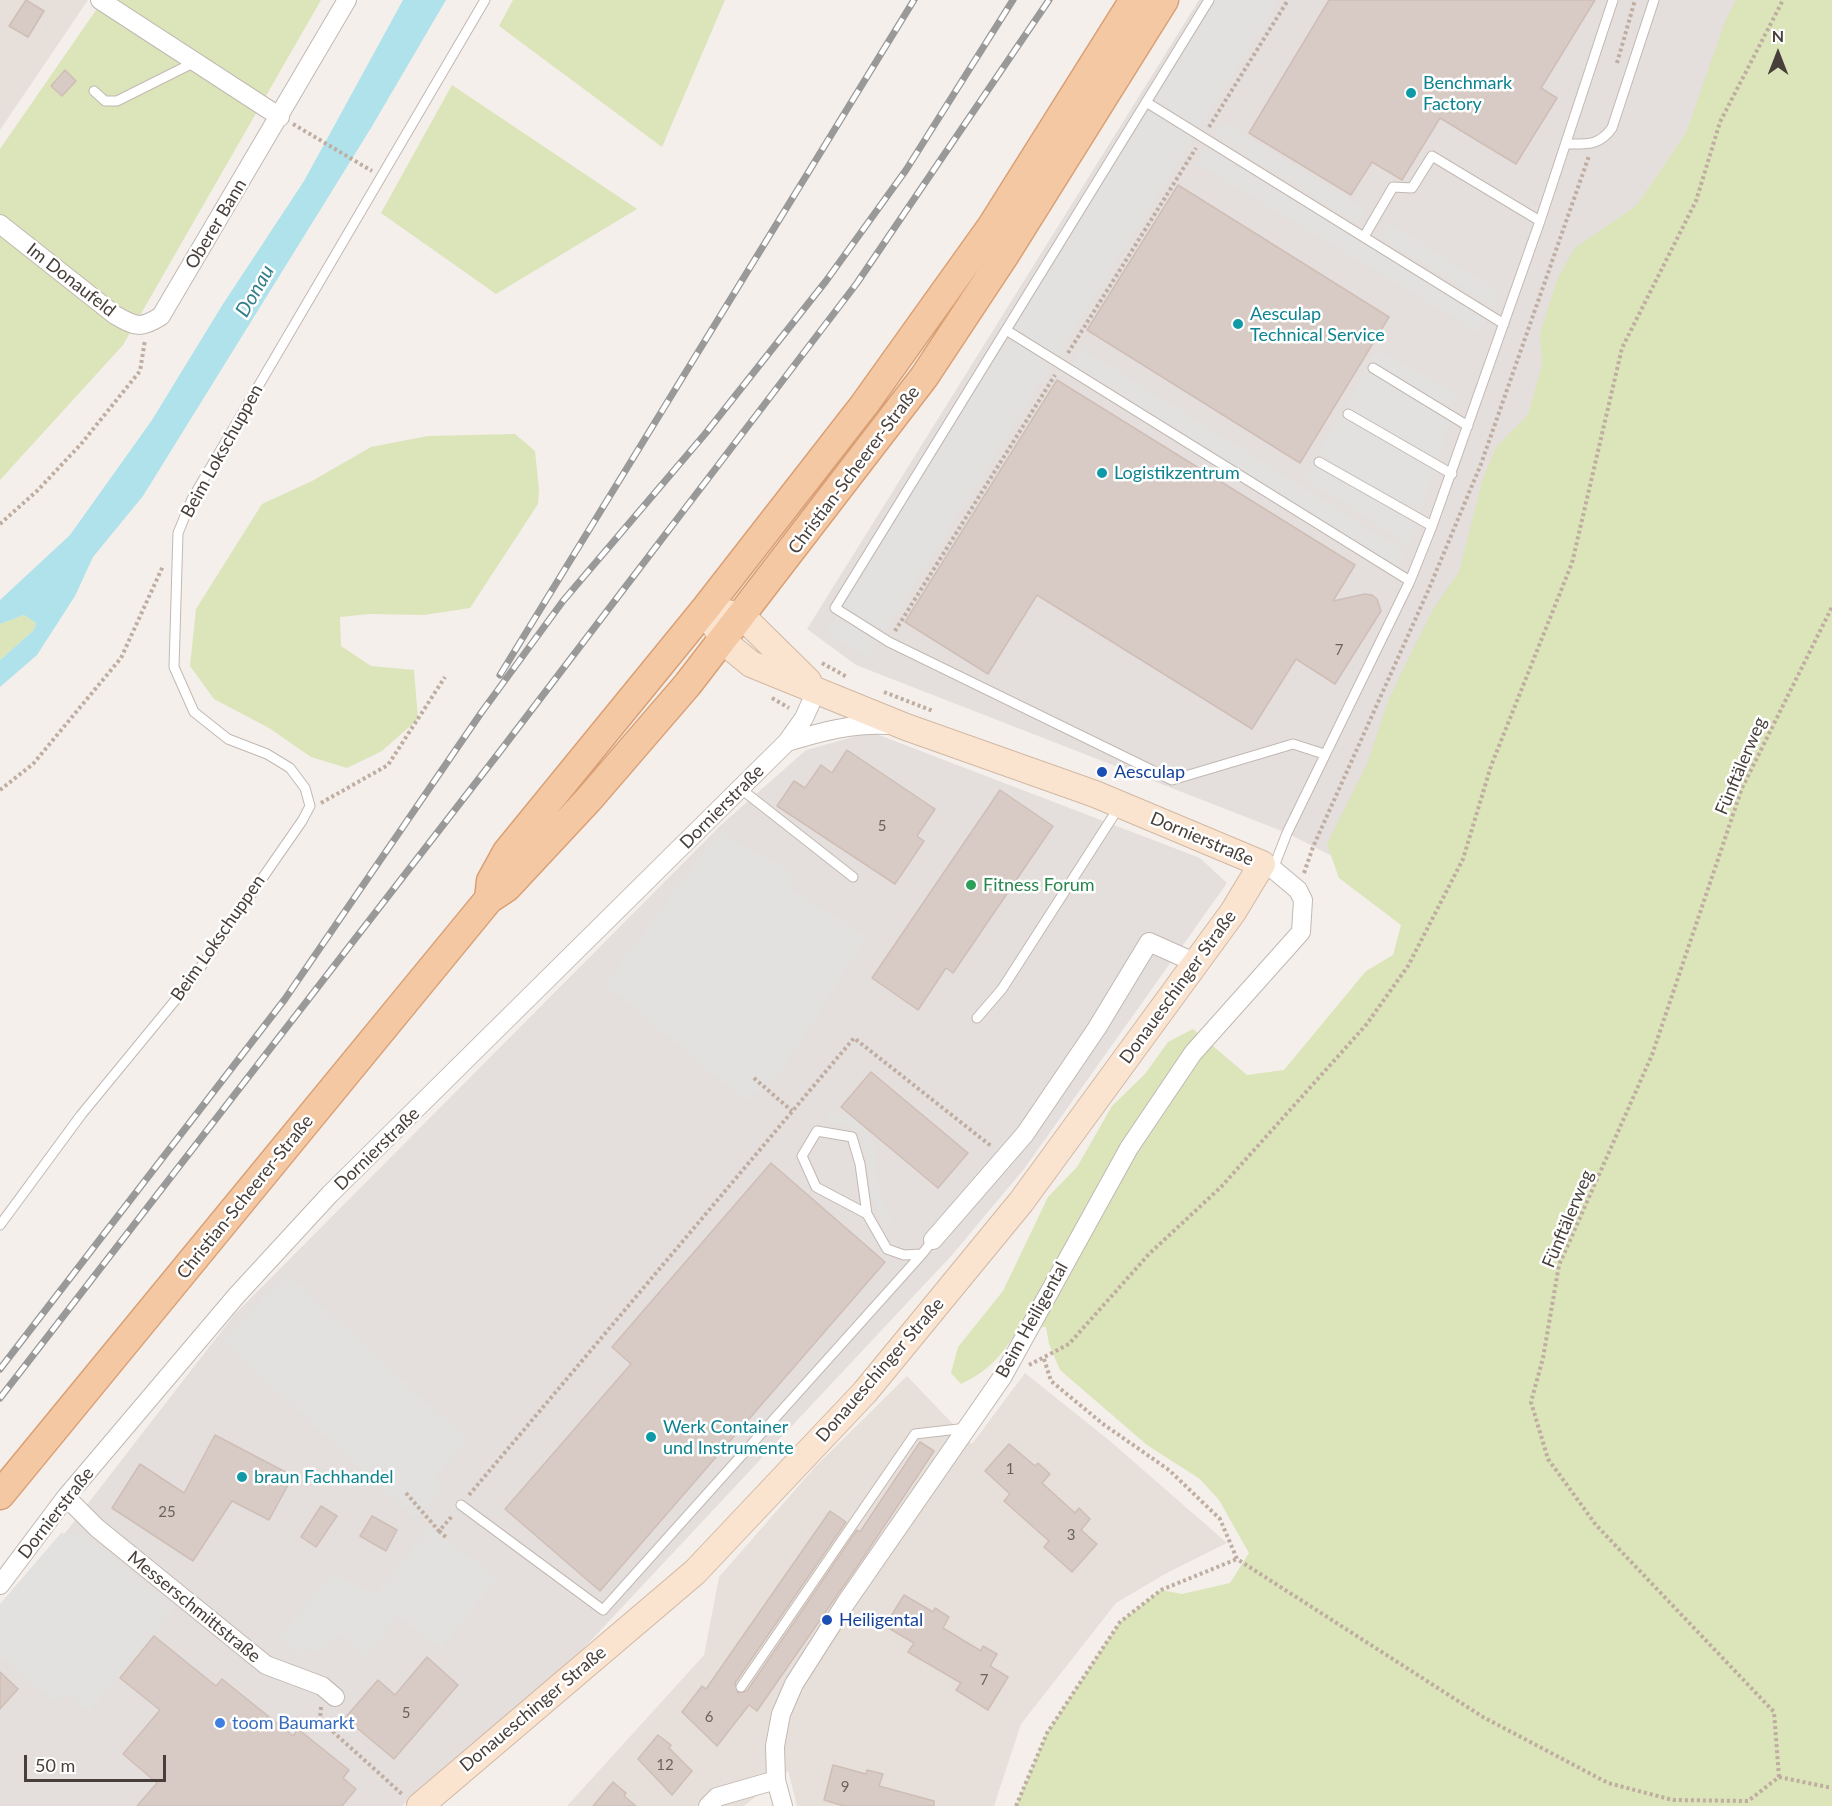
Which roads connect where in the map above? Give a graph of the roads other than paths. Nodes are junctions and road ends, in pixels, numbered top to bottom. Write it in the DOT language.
graph roads {
  1 [pos="100,0"];
  2 [pos="347,0"];
  3 [pos="485,0"];
  4 [pos="1134,0"];
  5 [pos="1164,0"];
  6 [pos="1209,0"];
  7 [pos="1613,0"];
  8 [pos="1654,0"];
  9 [pos="195,62"];
  10 [pos="94,91"];
  11 [pos="1146,102"];
  12 [pos="280,117"];
  13 [pos="1566,144"];
  14 [pos="1540,221"];
  15 [pos="0,224"];
  16 [pos="1365,236"];
  17 [pos="1504,324"];
  18 [pos="147,325"];
  19 [pos="1006,330"];
  20 [pos="1373,368"];
  21 [pos="1348,414"];
  22 [pos="1467,426"];
  23 [pos="1319,462"];
  24 [pos="1452,474"];
  25 [pos="1432,526"];
  26 [pos="1410,580"];
  27 [pos="706,608"];
  28 [pos="742,616"];
  29 [pos="723,641"];
  30 [pos="817,689"];
  31 [pos="906,727"];
  32 [pos="787,742"];
  33 [pos="1324,754"];
  34 [pos="741,789"];
  35 [pos="1120,805"];
  36 [pos="1268,866"];
  37 [pos="853,878"];
  38 [pos="489,898"];
  39 [pos="1196,963"];
  40 [pos="977,1018"];
  41 [pos="867,1214"];
  42 [pos="0,1225"];
  43 [pos="928,1247"];
  44 [pos="967,1428"];
  45 [pos="0,1495"];
  46 [pos="66,1497"];
  47 [pos="461,1505"];
  48 [pos="0,1585"];
  49 [pos="741,1687"];
  50 [pos="329,1691"];
  51 [pos="776,1780"];
  52 [pos="420,1806"];
  53 [pos="708,1806"];
  54 [pos="783,1806"];
  1 -- 9 [label="street"];
  2 -- 12 [label="street, Oberer Bann"];
  3 -- 42 [label="lane, Beim Lokschuppen"];
  4 -- 27 [label="main road, Christian-Scheerer-Straße"];
  5 -- 28 [label="main road, Christian-Scheerer-Straße"];
  6 -- 11 [label="lane"];
  7 -- 13 [label="lane"];
  8 -- 13 [label="lane"];
  9 -- 10 [label="lane"];
  9 -- 12 [label="street"];
  11 -- 16 [label="lane"];
  11 -- 19 [label="lane"];
  12 -- 18 [label="street, Oberer Bann"];
  13 -- 14 [label="lane"];
  14 -- 16 [label="lane"];
  14 -- 17 [label="lane"];
  15 -- 18 [label="street, Im Donaufeld"];
  16 -- 17 [label="lane"];
  17 -- 22 [label="lane"];
  19 -- 26 [label="lane"];
  19 -- 33 [label="lane"];
  20 -- 22 [label="lane"];
  21 -- 24 [label="lane"];
  22 -- 24 [label="lane"];
  23 -- 25 [label="lane"];
  24 -- 25 [label="lane"];
  25 -- 26 [label="lane"];
  26 -- 33 [label="lane"];
  27 -- 28 [label="street"];
  27 -- 29 [label="street, Dornierstraße"];
  27 -- 38 [label="main road, Christian-Scheerer-Straße"];
  28 -- 29 [label="main road, Christian-Scheerer-Straße"];
  28 -- 30 [label="street, Dornierstraße"];
  29 -- 30 [label="street, Dornierstraße"];
  29 -- 38 [label="main road, Christian-Scheerer-Straße"];
  30 -- 31 [label="street, Dornierstraße"];
  30 -- 32 [label="street, Dornierstraße"];
  31 -- 32 [label="street, Dornierstraße"];
  31 -- 35 [label="street, Dornierstraße"];
  32 -- 34 [label="street, Dornierstraße"];
  33 -- 36 [label="lane"];
  34 -- 37 [label="lane"];
  34 -- 46 [label="street, Dornierstraße"];
  35 -- 36 [label="street, Dornierstraße"];
  35 -- 40 [label="lane"];
  36 -- 39 [label="street, Donaueschinger Straße"];
  36 -- 44 [label="street, Beim Heiligental"];
  38 -- 45 [label="main road, Christian-Scheerer-Straße"];
  39 -- 43 [label="street"];
  39 -- 52 [label="street, Donaueschinger Straße"];
  41 -- 41 [label="lane"];
  41 -- 43 [label="lane"];
  43 -- 47 [label="lane"];
  44 -- 49 [label="lane"];
  44 -- 51 [label="street, Beim Heiligental"];
  46 -- 48 [label="street, Dornierstraße"];
  46 -- 50 [label="street, Messerschmittstraße"];
  51 -- 53 [label="street"];
  51 -- 54 [label="street, Beim Heiligental"];
}
